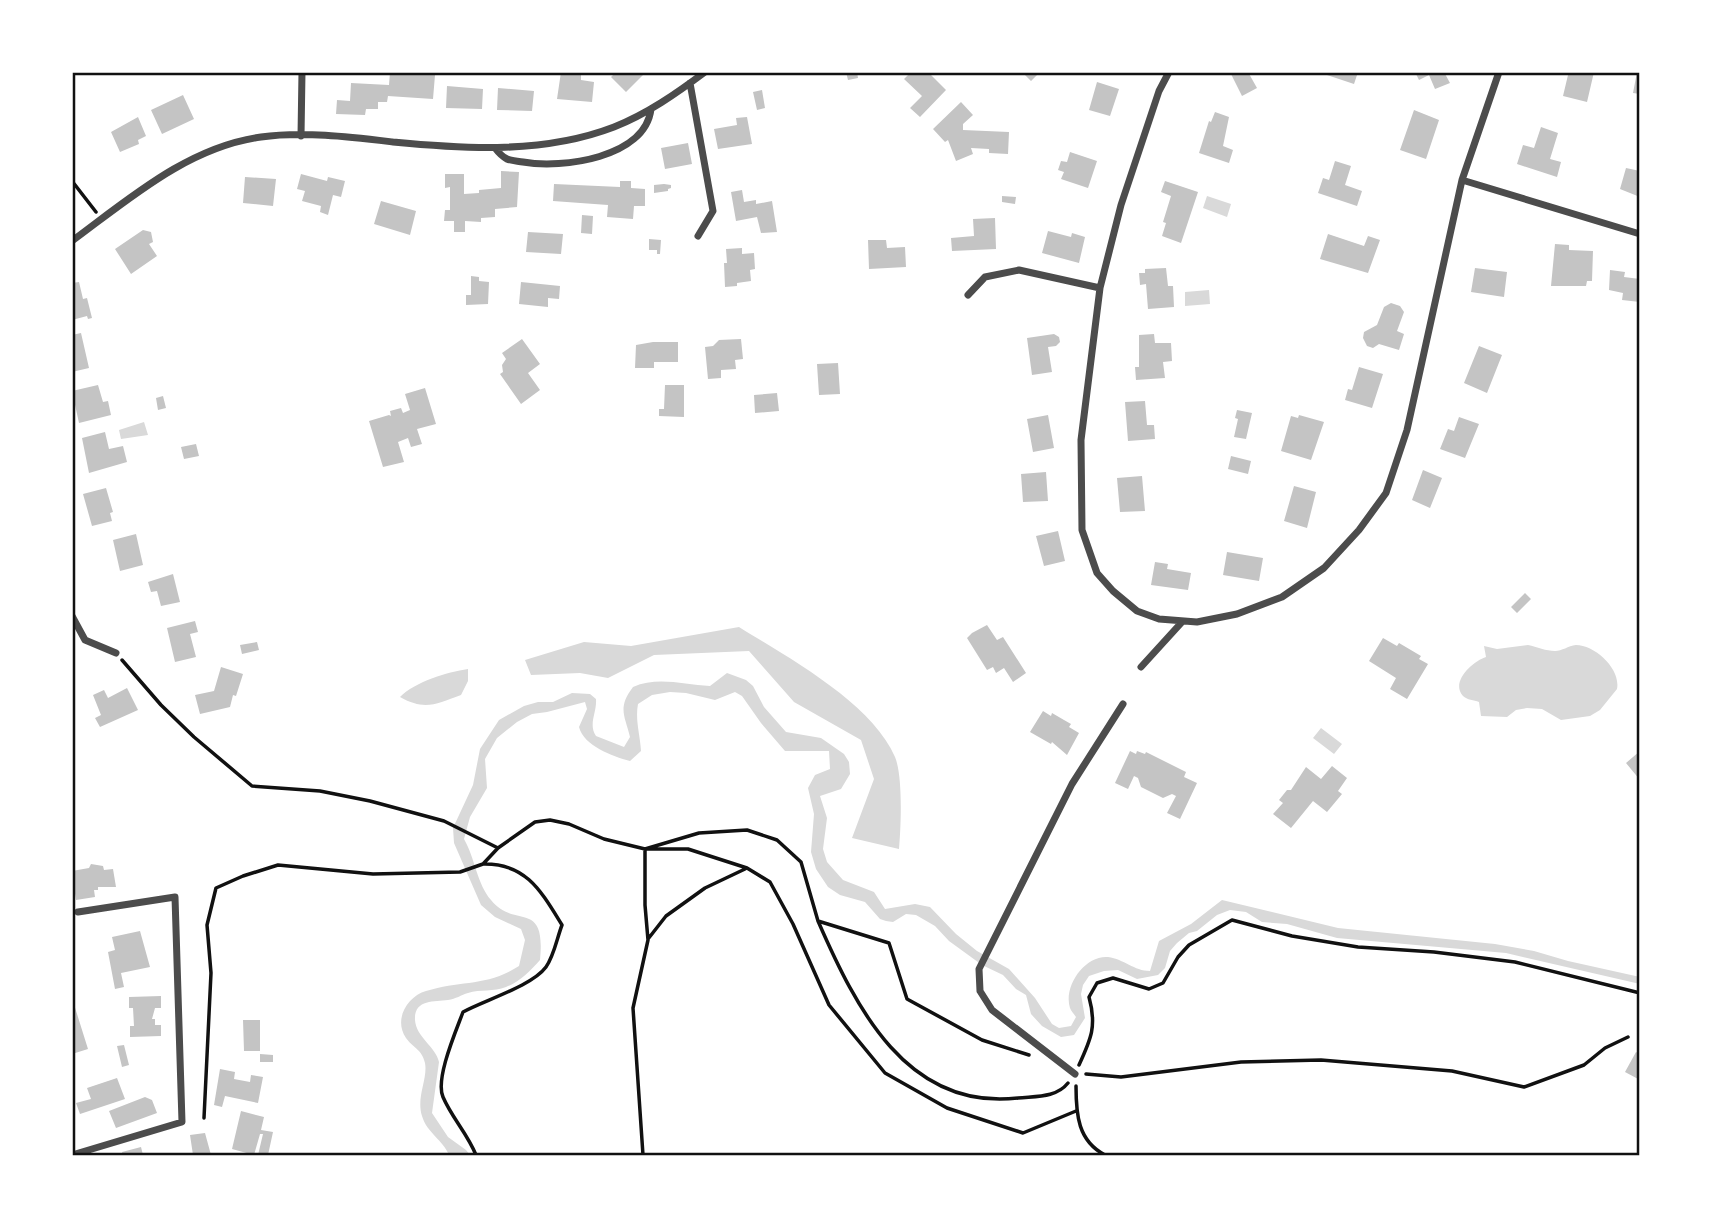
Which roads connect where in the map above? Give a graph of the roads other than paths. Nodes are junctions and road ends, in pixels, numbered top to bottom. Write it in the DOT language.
graph roads {
  1 [pos="302,72"];
  2 [pos="705,72"];
  3 [pos="1169,72"];
  4 [pos="1499,72"];
  5 [pos="690,83"];
  6 [pos="651,109"];
  7 [pos="301,136"];
  8 [pos="495,148"];
  9 [pos="1462,180"];
  10 [pos="1640,234"];
  11 [pos="698,236"];
  12 [pos="72,240"];
  13 [pos="1100,288"];
  14 [pos="968,295"];
  15 [pos="72,615"];
  16 [pos="1182,622"];
  17 [pos="116,653"];
  18 [pos="1141,667"];
  19 [pos="1123,704"];
  20 [pos="78,912"];
  21 [pos="1075,1074"];
  22 [pos="72,1155"];
  1 -- 7 [label="street"];
  2 -- 5 [label="street"];
  3 -- 13 [label="street"];
  4 -- 9 [label="street"];
  5 -- 6 [label="street"];
  5 -- 11 [label="street"];
  6 -- 8 [label="street"];
  6 -- 8 [label="street"];
  7 -- 8 [label="street"];
  7 -- 12 [label="street"];
  9 -- 10 [label="street"];
  9 -- 16 [label="street"];
  13 -- 14 [label="street"];
  13 -- 16 [label="street"];
  15 -- 17 [label="street"];
  16 -- 18 [label="street"];
  19 -- 21 [label="street"];
  20 -- 22 [label="street"];
}
